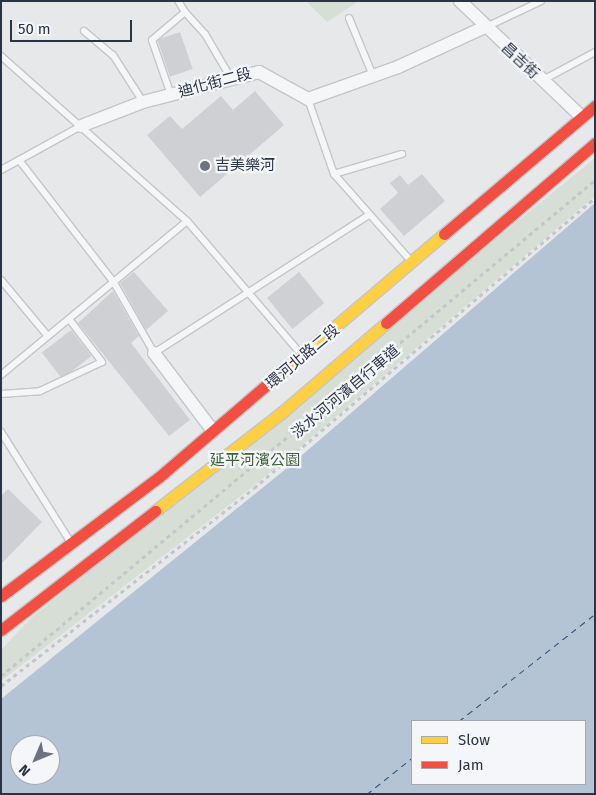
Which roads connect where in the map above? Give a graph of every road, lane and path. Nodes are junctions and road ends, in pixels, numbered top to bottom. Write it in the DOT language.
graph roads {
  1 [pos="178,1"];
  2 [pos="460,1"];
  3 [pos="536,2"];
  4 [pos="184,12"];
  5 [pos="349,18"];
  6 [pos="484,27"];
  7 [pos="84,31"];
  8 [pos="595,52"];
  9 [pos="1,56"];
  10 [pos="373,76"];
  11 [pos="232,80"];
  12 [pos="541,81"];
  13 [pos="171,95"];
  14 [pos="308,99"];
  15 [pos="143,102"];
  16 [pos="595,106"];
  17 [pos="582,117"];
  18 [pos="81,126"];
  19 [pos="595,143"];
  20 [pos="402,154"];
  21 [pos="19,160"];
  22 [pos="1,170"];
  23 [pos="334,174"];
  24 [pos="595,180"];
  25 [pos="595,198"];
  26 [pos="367,216"];
  27 [pos="187,221"];
  28 [pos="412,262"];
  29 [pos="1,280"];
  30 [pos="113,282"];
  31 [pos="245,292"];
  32 [pos="69,319"];
  33 [pos="47,335"];
  34 [pos="154,353"];
  35 [pos="304,357"];
  36 [pos="1,375"];
  37 [pos="1,394"];
  38 [pos="213,431"];
  39 [pos="1,432"];
  40 [pos="71,543"];
  41 [pos="1,596"];
  42 [pos="3,626"];
  43 [pos="1,676"];
  44 [pos="1,686"];
  1 -- 4 [label="lane"];
  2 -- 6 [label="street, 昌吉街"];
  3 -- 6 [label="lane"];
  4 -- 11 [label="lane"];
  4 -- 13 [label="lane"];
  5 -- 10 [label="lane"];
  6 -- 10 [label="street"];
  6 -- 12 [label="street, 昌吉街"];
  7 -- 15 [label="lane"];
  8 -- 12 [label="lane"];
  9 -- 18 [label="lane"];
  10 -- 14 [label="street"];
  11 -- 13 [label="street, 迪化街二段"];
  11 -- 14 [label="street, 迪化街二段"];
  12 -- 17 [label="street, 昌吉街"];
  13 -- 15 [label="street, 迪化街二段"];
  14 -- 23 [label="lane"];
  15 -- 18 [label="street, 迪化街二段"];
  16 -- 17 [label="main road, 環河北路二段"];
  17 -- 28 [label="main road, 環河北路二段"];
  18 -- 21 [label="lane, 迪化街二段"];
  18 -- 27 [label="lane"];
  19 -- 42 [label="main road, 環河北路二段"];
  20 -- 23 [label="lane"];
  21 -- 22 [label="lane, 迪化街二段"];
  21 -- 30 [label="lane"];
  23 -- 26 [label="lane"];
  24 -- 43 [label="path, 淡水河河濱自行車道"];
  25 -- 44 [label="path"];
  26 -- 28 [label="lane"];
  26 -- 31 [label="lane"];
  27 -- 30 [label="lane"];
  27 -- 31 [label="lane"];
  28 -- 35 [label="main road, 環河北路二段"];
  29 -- 33 [label="lane"];
  30 -- 32 [label="lane"];
  30 -- 34 [label="lane"];
  31 -- 34 [label="lane"];
  31 -- 35 [label="lane"];
  32 -- 33 [label="lane"];
  32 -- 37 [label="lane"];
  33 -- 36 [label="lane"];
  34 -- 38 [label="street"];
  35 -- 38 [label="main road, 環河北路二段"];
  38 -- 40 [label="main road, 環河北路二段"];
  39 -- 40 [label="lane"];
  40 -- 41 [label="main road, 環河北路二段"];
}
